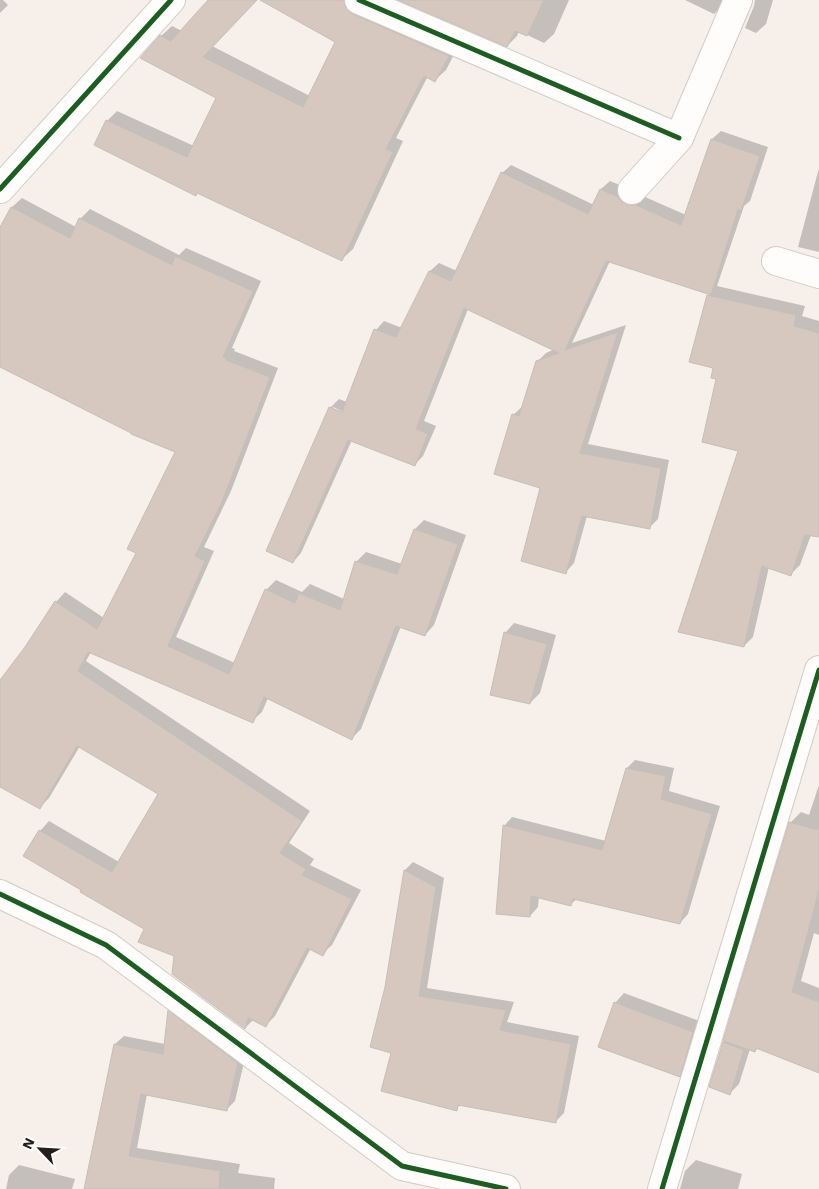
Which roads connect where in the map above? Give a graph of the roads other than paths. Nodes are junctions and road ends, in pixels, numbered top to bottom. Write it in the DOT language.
graph roads {
  1 [pos="171,0"];
  2 [pos="359,0"];
  3 [pos="738,0"];
  4 [pos="679,138"];
  5 [pos="0,189"];
  6 [pos="632,190"];
  7 [pos="776,261"];
  8 [pos="819,274"];
  9 [pos="819,670"];
  10 [pos="0,894"];
  11 [pos="506,1189"];
  12 [pos="662,1189"];
  1 -- 5 [label="street"];
  2 -- 4 [label="street"];
  3 -- 4 [label="street"];
  4 -- 6 [label="street"];
  7 -- 8 [label="street"];
  9 -- 12 [label="street"];
  10 -- 11 [label="street"];
}
